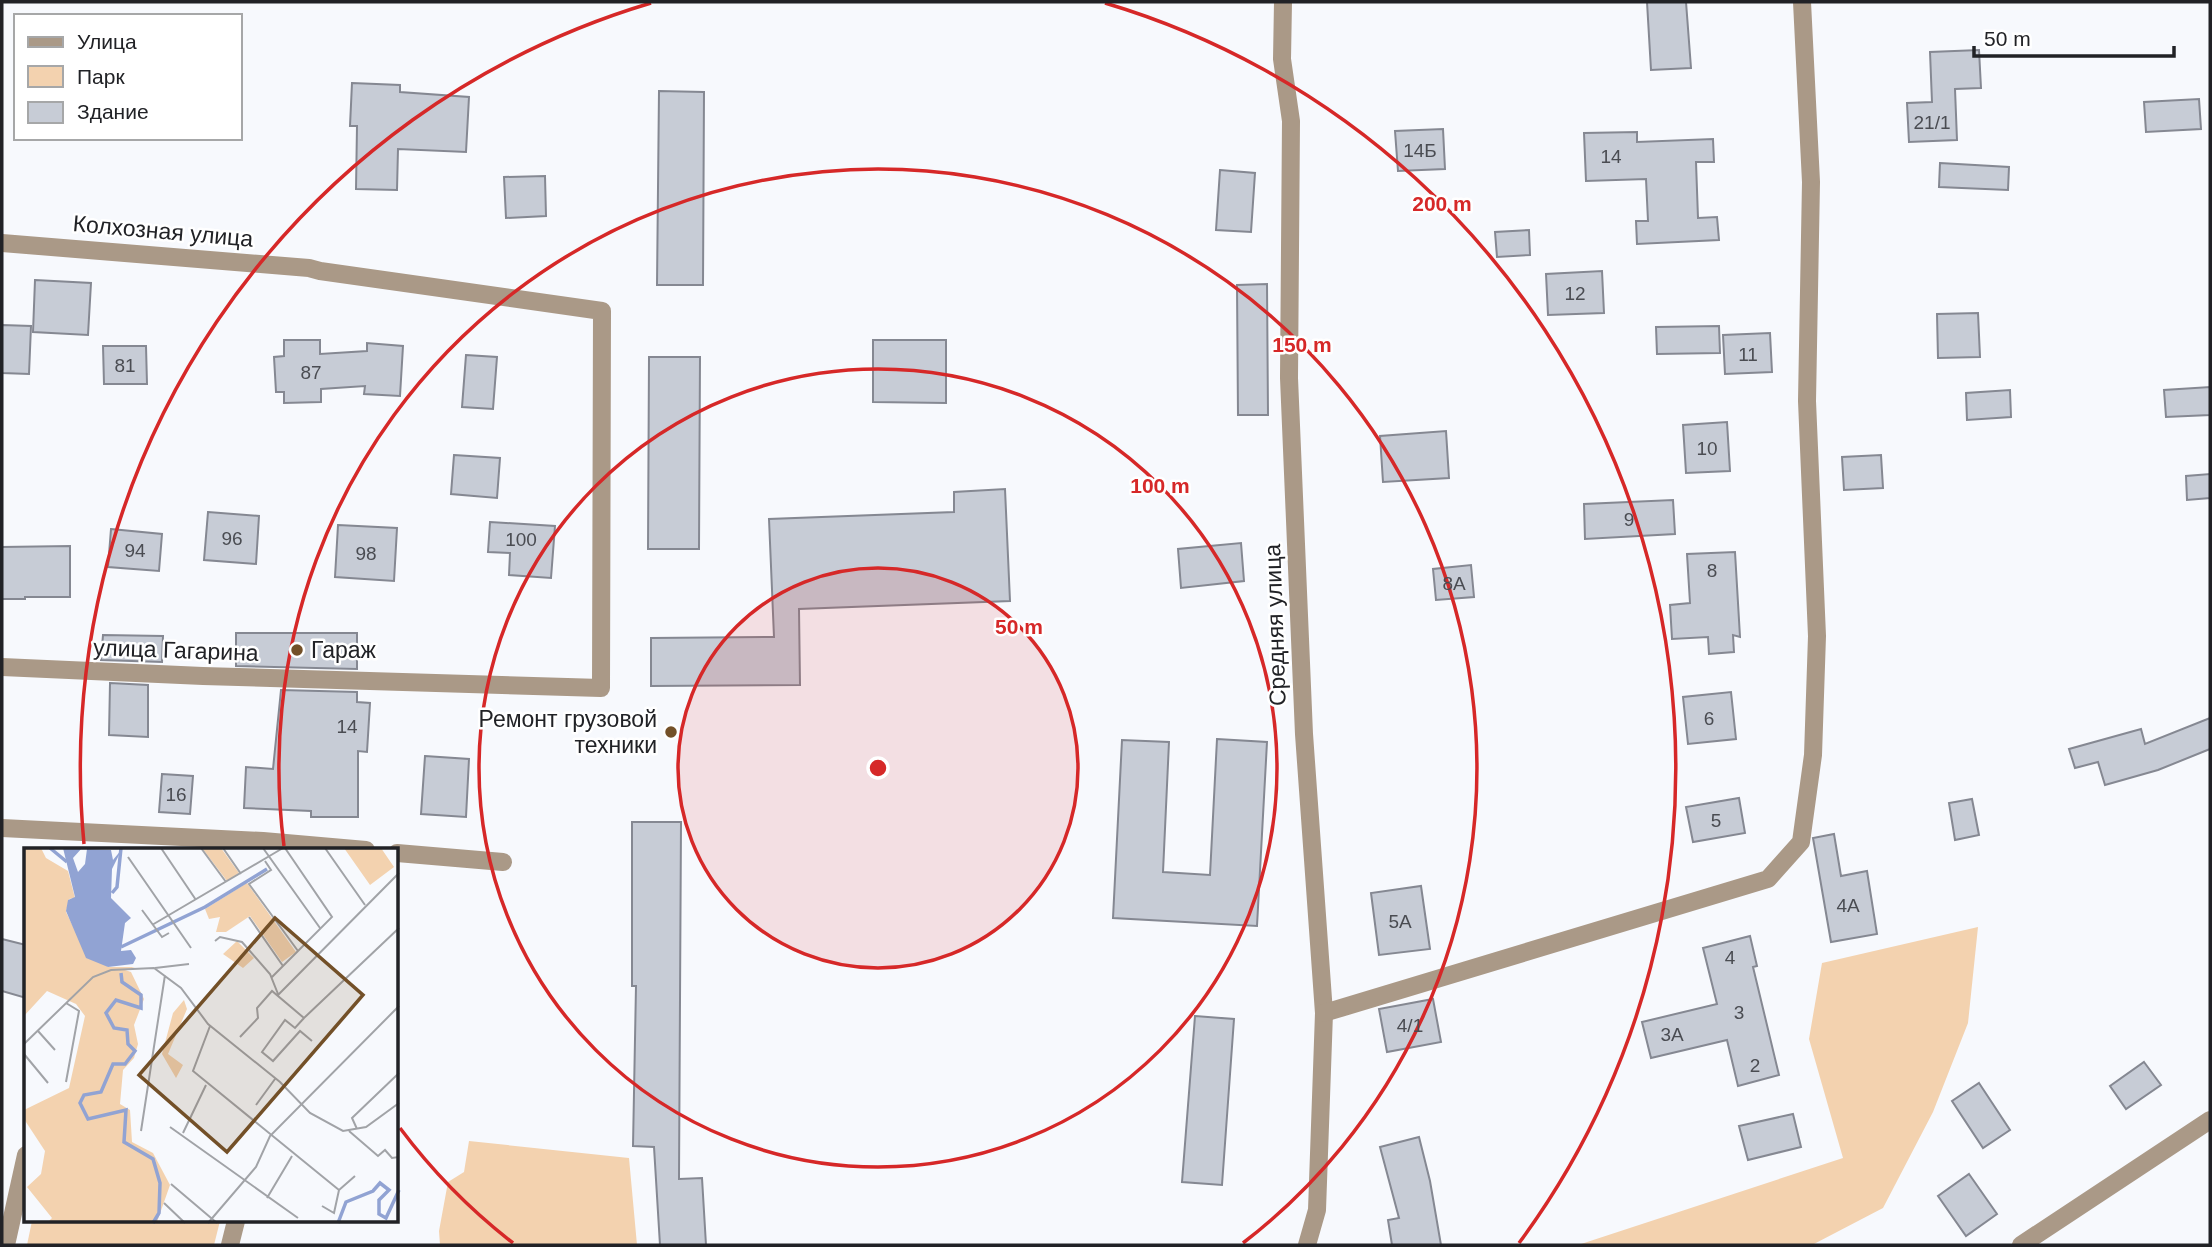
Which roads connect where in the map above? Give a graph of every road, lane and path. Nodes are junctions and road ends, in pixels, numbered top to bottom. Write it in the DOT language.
graph roads {
  1 [pos="1283,2"];
  2 [pos="1802,2"];
  3 [pos="2,243"];
  4 [pos="2,667"];
  5 [pos="601,688"];
  6 [pos="2,828"];
  7 [pos="96,842"];
  8 [pos="328,848"];
  9 [pos="399,853"];
  10 [pos="503,862"];
  11 [pos="1324,1013"];
  12 [pos="2210,1119"];
  13 [pos="24,1164"];
  14 [pos="236,1222"];
  15 [pos="6,1245"];
  16 [pos="230,1245"];
  17 [pos="1307,1245"];
  18 [pos="2021,1245"];
  1 -- 11 [label="street, Средняя улица"];
  2 -- 11 [label="street"];
  3 -- 5 [label="street, Колхозная улица"];
  4 -- 5 [label="street, улица Гагарина"];
  6 -- 7 [label="street"];
  7 -- 8 [label="street"];
  9 -- 10 [label="street"];
  11 -- 17 [label="street, Средняя улица"];
  12 -- 18 [label="street"];
  13 -- 15 [label="street"];
  14 -- 16 [label="street"];
}
